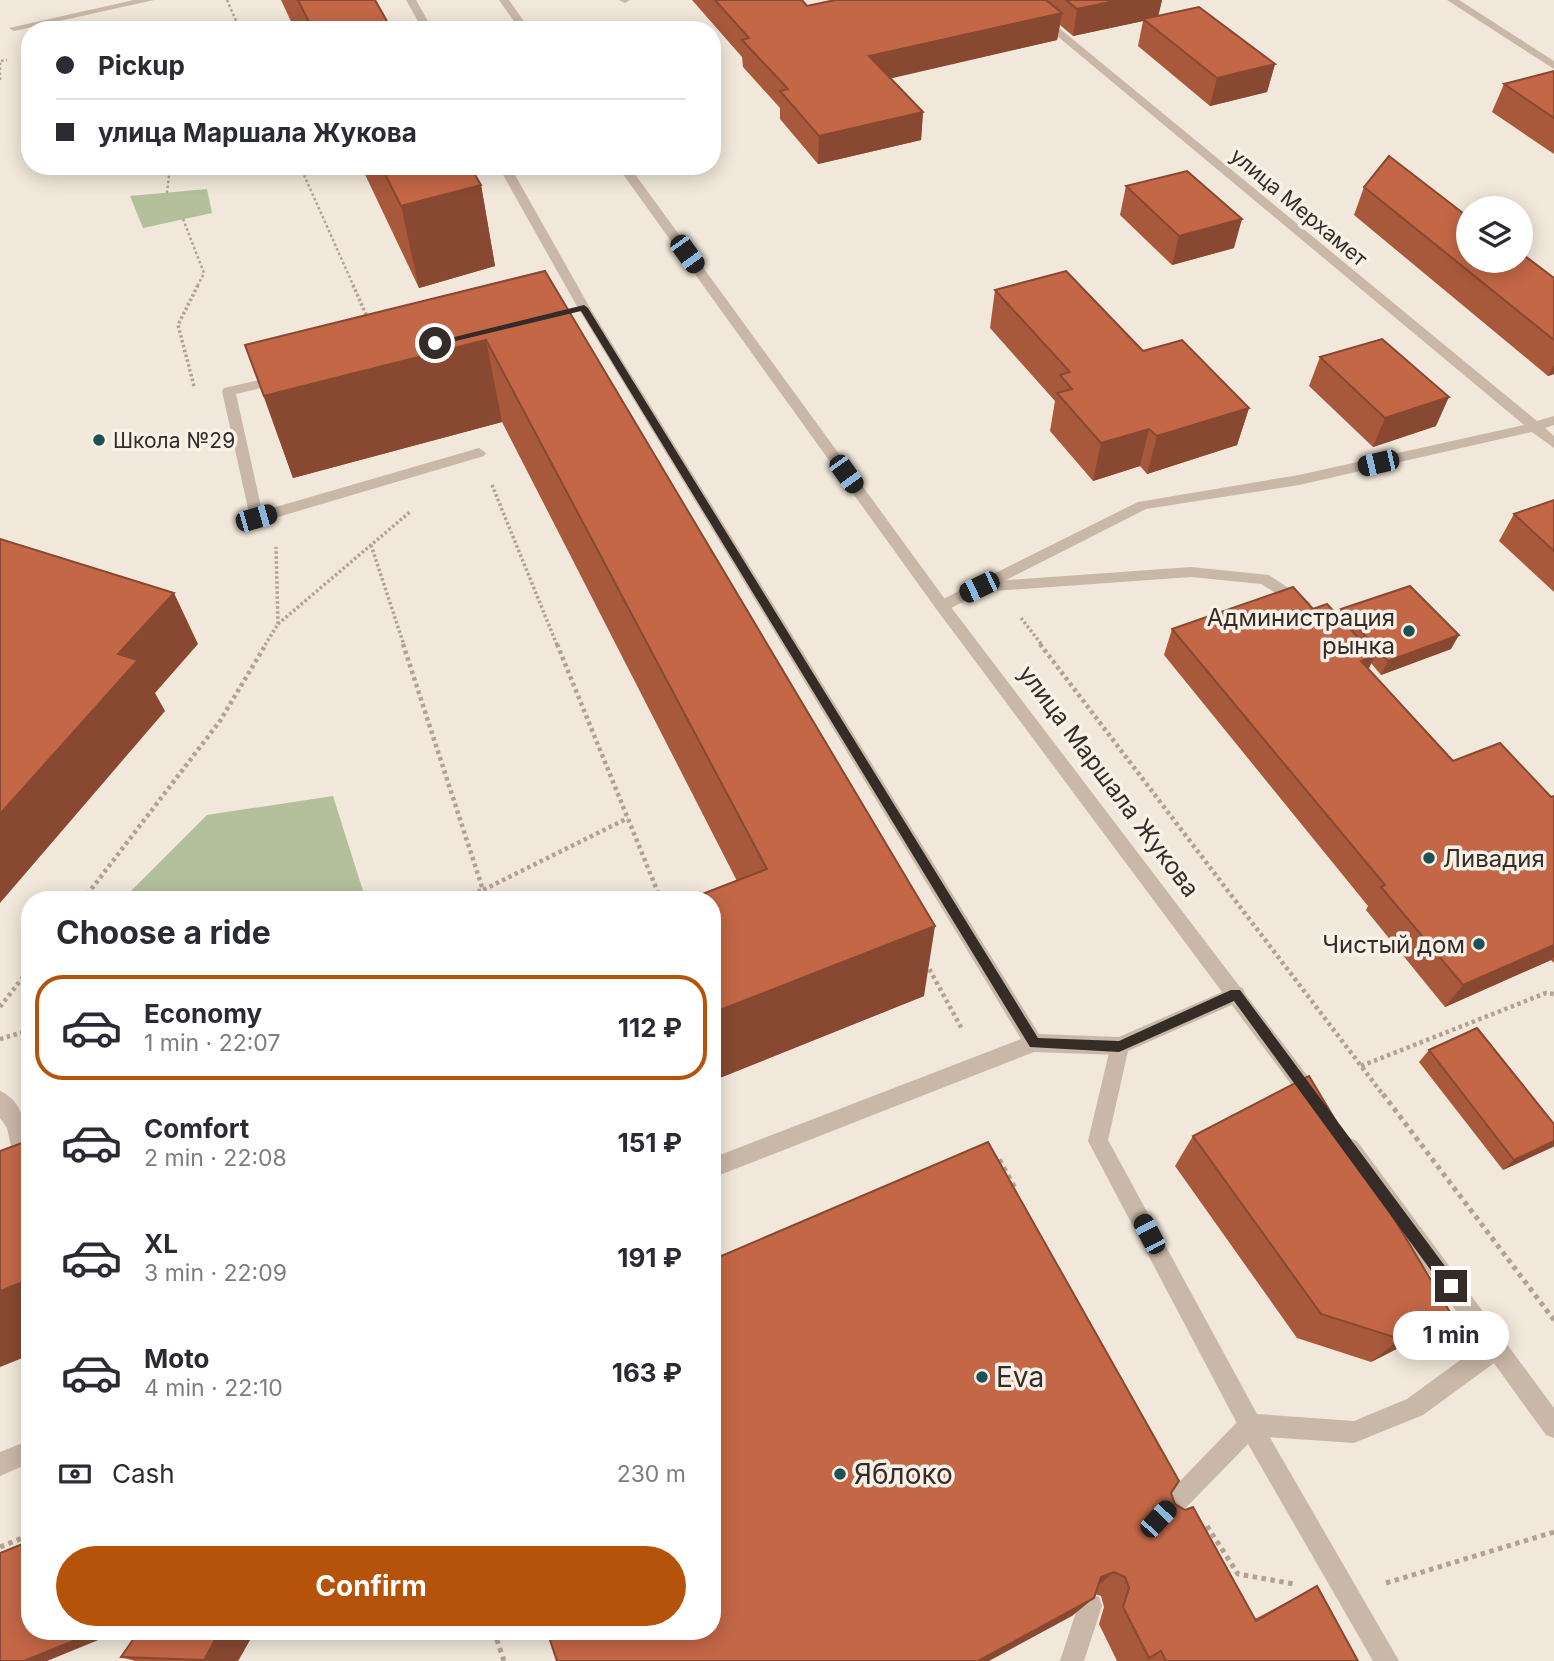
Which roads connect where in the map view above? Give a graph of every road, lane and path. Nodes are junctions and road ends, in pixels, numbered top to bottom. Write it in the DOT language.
graph roads {
  1 [pos="149,0"];
  2 [pos="227,0"];
  3 [pos="411,0"];
  4 [pos="504,0"];
  5 [pos="1018,0"];
  6 [pos="1452,0"];
  7 [pos="48,21"];
  8 [pos="236,21"];
  9 [pos="423,21"];
  10 [pos="519,21"];
  11 [pos="21,27"];
  12 [pos="14,28"];
  13 [pos="10,59"];
  14 [pos="1554,66"];
  15 [pos="0,80"];
  16 [pos="169,175"];
  17 [pos="304,175"];
  18 [pos="509,175"];
  19 [pos="630,175"];
  20 [pos="167,193"];
  21 [pos="372,330"];
  22 [pos="293,376"];
  23 [pos="1554,421"];
  24 [pos="1535,427"];
  25 [pos="1554,443"];
  26 [pos="479,453"];
  27 [pos="420,503"];
  28 [pos="256,518"];
  29 [pos="371,545"];
  30 [pos="997,586"];
  31 [pos="979,587"];
  32 [pos="942,606"];
  33 [pos="1310,611"];
  34 [pos="278,624"];
  35 [pos="628,817"];
  36 [pos="483,890"];
  37 [pos="90,891"];
  38 [pos="480,891"];
  39 [pos="657,891"];
  40 [pos="919,951"];
  41 [pos="21,980"];
  42 [pos="1236,994"];
  43 [pos="1554,994"];
  44 [pos="0,1007"];
  45 [pos="21,1033"];
  46 [pos="964,1034"];
  47 [pos="0,1039"];
  48 [pos="1034,1043"];
  49 [pos="1119,1046"];
  50 [pos="1361,1066"];
  51 [pos="0,1100"];
  52 [pos="21,1152"];
  53 [pos="986,1162"];
  54 [pos="721,1165"];
  55 [pos="1017,1192"];
  56 [pos="1554,1320"];
  57 [pos="1497,1347"];
  58 [pos="1250,1424"];
  59 [pos="1554,1427"];
  60 [pos="21,1455"];
  61 [pos="0,1464"];
  62 [pos="1185,1490"];
  63 [pos="1158,1519"];
  64 [pos="1554,1532"];
  65 [pos="21,1539"];
  66 [pos="0,1547"];
  67 [pos="1300,1585"];
  68 [pos="1349,1595"];
  69 [pos="1090,1606"];
  70 [pos="497,1640"];
  71 [pos="1078,1656"];
  72 [pos="504,1661"];
  73 [pos="1387,1661"];
  1 -- 7 [label="street"];
  2 -- 8 [label="path"];
  3 -- 9 [label="street"];
  4 -- 10 [label="street"];
  5 -- 24 [label="street, улица Мерхамет"];
  6 -- 14 [label="street"];
  11 -- 12 [label="street"];
  13 -- 15 [label="path"];
  16 -- 20 [label="path"];
  17 -- 21 [label="path"];
  18 -- 48 [label="street"];
  19 -- 32 [label="street, улица Маршала Жукова"];
  22 -- 28 [label="street"];
  23 -- 24 [label="street"];
  24 -- 25 [label="street, улица Мерхамет"];
  24 -- 31 [label="street"];
  26 -- 28 [label="street"];
  26 -- 35 [label="path"];
  27 -- 29 [label="path"];
  28 -- 34 [label="path"];
  29 -- 34 [label="path"];
  29 -- 36 [label="path"];
  30 -- 31 [label="street"];
  30 -- 33 [label="street"];
  30 -- 50 [label="path"];
  31 -- 32 [label="street"];
  32 -- 42 [label="street, улица Маршала Жукова"];
  34 -- 37 [label="path"];
  35 -- 36 [label="path"];
  35 -- 39 [label="path"];
  36 -- 38 [label="path"];
  40 -- 46 [label="path"];
  41 -- 44 [label="path"];
  42 -- 49 [label="street"];
  42 -- 57 [label="street, улица Маршала Жукова"];
  43 -- 50 [label="path"];
  45 -- 47 [label="path"];
  48 -- 49 [label="street"];
  48 -- 54 [label="street"];
  49 -- 58 [label="street"];
  50 -- 56 [label="path"];
  51 -- 52 [label="street"];
  53 -- 55 [label="path"];
  57 -- 58 [label="street"];
  57 -- 59 [label="street, улица Маршала Жукова"];
  58 -- 62 [label="street"];
  58 -- 68 [label="street"];
  60 -- 61 [label="street"];
  62 -- 63 [label="street"];
  62 -- 67 [label="path"];
  64 -- 68 [label="path"];
  65 -- 66 [label="path"];
  68 -- 73 [label="street"];
  69 -- 71 [label="street"];
  70 -- 72 [label="path"];
}
